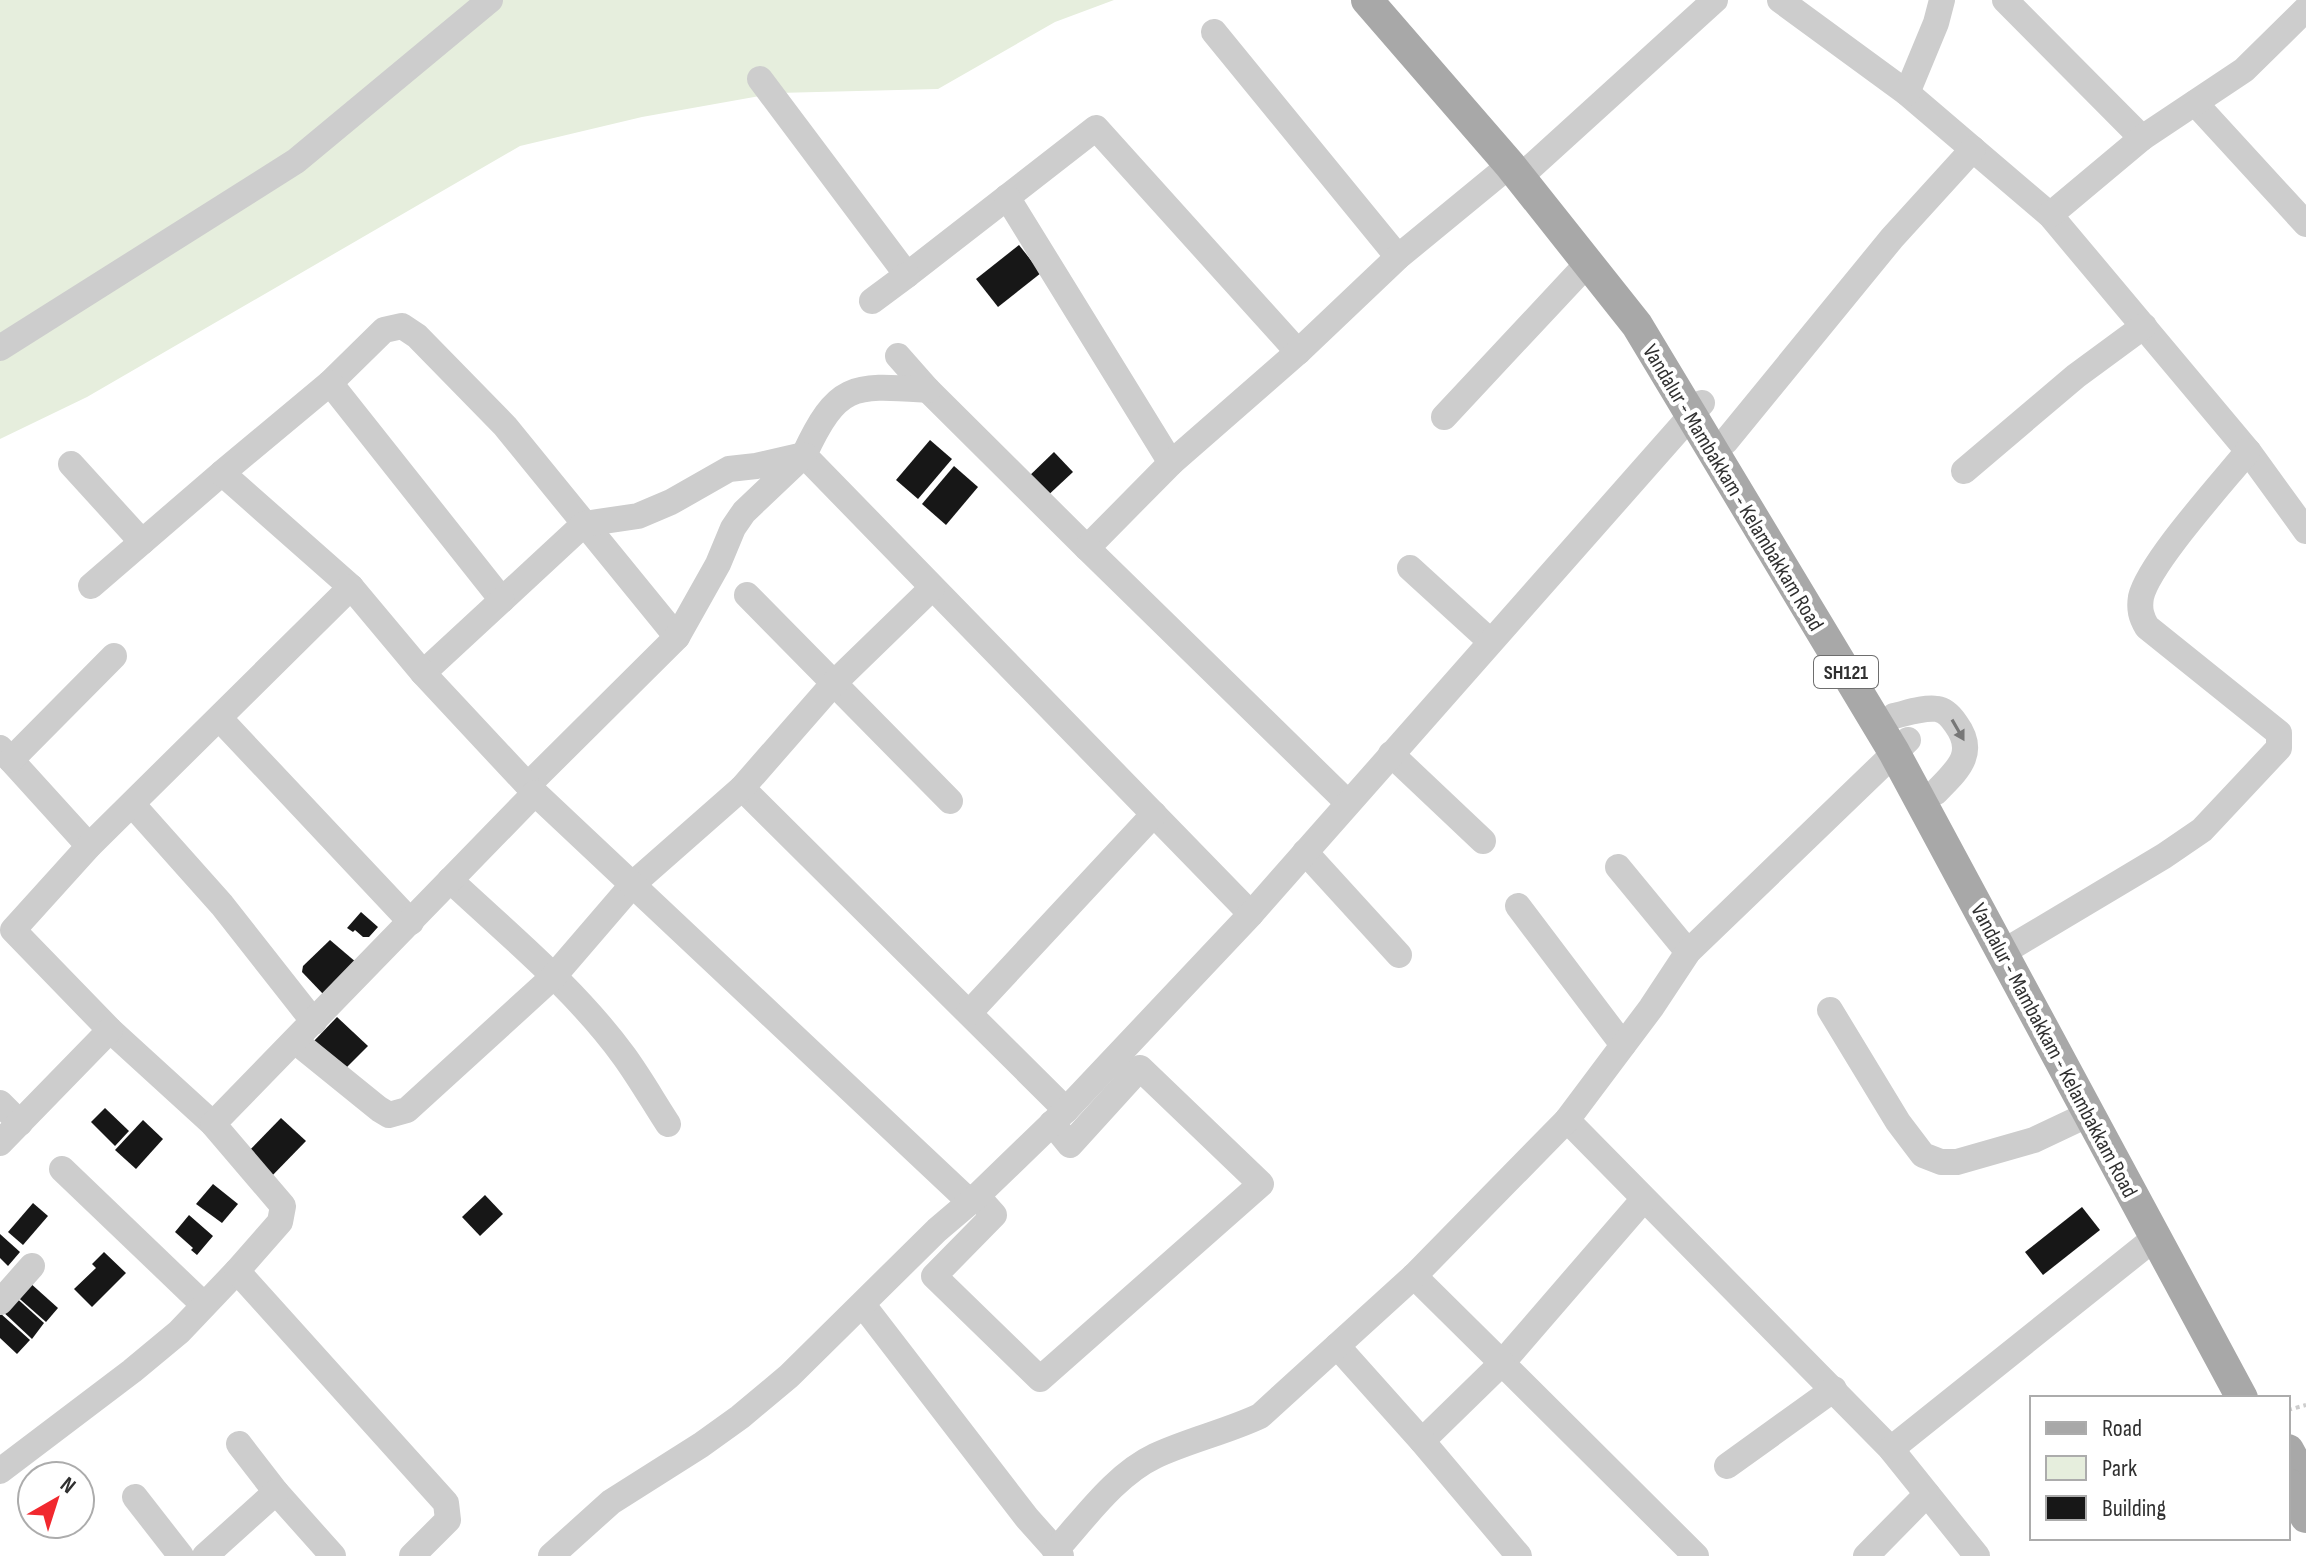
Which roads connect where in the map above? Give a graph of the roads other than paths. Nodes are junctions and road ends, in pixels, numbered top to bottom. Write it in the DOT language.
graph roads {
  1 [pos="490,0"];
  2 [pos="1715,0"];
  3 [pos="1780,0"];
  4 [pos="1942,0"];
  5 [pos="2005,0"];
  6 [pos="1383,2"];
  7 [pos="2306,9"];
  8 [pos="1214,32"];
  9 [pos="760,79"];
  10 [pos="1907,93"];
  11 [pos="2195,103"];
  12 [pos="2142,138"];
  13 [pos="1973,149"];
  14 [pos="1520,166"];
  15 [pos="1007,197"];
  16 [pos="2050,215"];
  17 [pos="2306,224"];
  18 [pos="1398,257"];
  19 [pos="1588,263"];
  20 [pos="907,275"];
  21 [pos="872,301"];
  22 [pos="2144,326"];
  23 [pos="0,348"];
  24 [pos="1298,352"];
  25 [pos="898,356"];
  26 [pos="330,383"];
  27 [pos="928,390"];
  28 [pos="1696,409"];
  29 [pos="1444,417"];
  30 [pos="1719,446"];
  31 [pos="2248,451"];
  32 [pos="804,455"];
  33 [pos="1171,463"];
  34 [pos="71,464"];
  35 [pos="1964,471"];
  36 [pos="222,473"];
  37 [pos="584,524"];
  38 [pos="2306,531"];
  39 [pos="142,542"];
  40 [pos="1087,548"];
  41 [pos="1410,568"];
  42 [pos="91,586"];
  43 [pos="351,587"];
  44 [pos="932,588"];
  45 [pos="747,595"];
  46 [pos="502,600"];
  47 [pos="677,637"];
  48 [pos="1490,641"];
  49 [pos="114,656"];
  50 [pos="423,673"];
  51 [pos="833,684"];
  52 [pos="220,719"];
  53 [pos="1899,736"];
  54 [pos="5,754"];
  55 [pos="1391,754"];
  56 [pos="742,788"];
  57 [pos="532,789"];
  58 [pos="1936,792"];
  59 [pos="950,801"];
  60 [pos="1348,803"];
  61 [pos="132,804"];
  62 [pos="1154,814"];
  63 [pos="1483,841"];
  64 [pos="89,846"];
  65 [pos="1305,852"];
  66 [pos="1618,867"];
  67 [pos="450,880"];
  68 [pos="634,883"];
  69 [pos="1518,906"];
  70 [pos="1251,914"];
  71 [pos="411,922"];
  72 [pos="6,924"];
  73 [pos="2015,945"];
  74 [pos="1688,952"];
  75 [pos="1399,955"];
  76 [pos="554,976"];
  77 [pos="1830,1010"];
  78 [pos="969,1013"];
  79 [pos="314,1022"];
  80 [pos="110,1030"];
  81 [pos="295,1041"];
  82 [pos="1623,1045"];
  83 [pos="0,1103"];
  84 [pos="2089,1114"];
  85 [pos="1059,1116"];
  86 [pos="1567,1120"];
  87 [pos="20,1123"];
  88 [pos="213,1124"];
  89 [pos="668,1124"];
  90 [pos="0,1143"];
  91 [pos="62,1169"];
  92 [pos="974,1199"];
  93 [pos="1643,1200"];
  94 [pos="2156,1237"];
  95 [pos="32,1266"];
  96 [pos="237,1271"];
  97 [pos="1414,1276"];
  98 [pos="0,1302"];
  99 [pos="204,1305"];
  100 [pos="863,1305"];
  101 [pos="1337,1346"];
  102 [pos="1502,1363"];
  103 [pos="1834,1389"];
  104 [pos="2241,1396"];
  105 [pos="2259,1396"];
  106 [pos="1422,1441"];
  107 [pos="239,1444"];
  108 [pos="1891,1449"];
  109 [pos="2290,1454"];
  110 [pos="1727,1466"];
  111 [pos="0,1471"];
  112 [pos="2306,1483"];
  113 [pos="2290,1488"];
  114 [pos="276,1492"];
  115 [pos="1927,1494"];
  116 [pos="135,1497"];
  117 [pos="2306,1517"];
  118 [pos="1058,1553"];
  119 [pos="558,1554"];
  120 [pos="181,1556"];
  121 [pos="205,1556"];
  122 [pos="333,1556"];
  123 [pos="412,1556"];
  124 [pos="1519,1556"];
  125 [pos="1696,1556"];
  126 [pos="1866,1556"];
  127 [pos="1977,1556"];
  1 -- 23 [label="street"];
  2 -- 14 [label="street"];
  3 -- 10 [label="street"];
  4 -- 10 [label="street"];
  5 -- 12 [label="street"];
  6 -- 14 [label="main road, Vandalur - Mambakkam - Kelambakkam Road / SH121"];
  7 -- 11 [label="street"];
  8 -- 18 [label="street"];
  9 -- 20 [label="street"];
  10 -- 13 [label="street"];
  11 -- 12 [label="street"];
  11 -- 17 [label="street"];
  12 -- 16 [label="street"];
  13 -- 16 [label="street"];
  13 -- 30 [label="street"];
  14 -- 18 [label="street"];
  14 -- 19 [label="main road, Vandalur - Mambakkam - Kelambakkam Road / SH121"];
  14 -- 28 [label="main road, Vandalur - Mambakkam - Kelambakkam Road / SH121"];
  15 -- 20 [label="street"];
  15 -- 24 [label="street"];
  15 -- 33 [label="street"];
  16 -- 22 [label="street"];
  18 -- 24 [label="street"];
  19 -- 28 [label="main road, Vandalur - Mambakkam - Kelambakkam Road / SH121"];
  19 -- 29 [label="street"];
  20 -- 21 [label="street"];
  22 -- 31 [label="street"];
  22 -- 35 [label="street"];
  24 -- 33 [label="street"];
  25 -- 27 [label="street"];
  26 -- 36 [label="street"];
  26 -- 37 [label="street"];
  26 -- 46 [label="street"];
  27 -- 32 [label="street"];
  27 -- 40 [label="street"];
  28 -- 30 [label="main road, Vandalur - Mambakkam - Kelambakkam Road / SH121"];
  28 -- 48 [label="street"];
  30 -- 53 [label="main road, Vandalur - Mambakkam - Kelambakkam Road / SH121"];
  31 -- 38 [label="street"];
  31 -- 73 [label="street"];
  32 -- 37 [label="street"];
  32 -- 44 [label="street"];
  32 -- 47 [label="street"];
  33 -- 40 [label="street"];
  34 -- 39 [label="street"];
  36 -- 39 [label="street"];
  36 -- 43 [label="street"];
  37 -- 46 [label="street"];
  37 -- 47 [label="street"];
  39 -- 42 [label="street"];
  40 -- 60 [label="street"];
  41 -- 48 [label="street"];
  43 -- 50 [label="street"];
  43 -- 52 [label="street"];
  44 -- 51 [label="street"];
  44 -- 62 [label="street"];
  45 -- 51 [label="street"];
  46 -- 50 [label="street"];
  47 -- 57 [label="street"];
  48 -- 55 [label="street"];
  49 -- 54 [label="street"];
  50 -- 57 [label="street"];
  51 -- 56 [label="street"];
  51 -- 59 [label="street"];
  52 -- 61 [label="street"];
  52 -- 71 [label="street"];
  53 -- 58 [label="main road, Vandalur - Mambakkam - Kelambakkam Road / SH121"];
  53 -- 58 [label="street, one-way"];
  53 -- 74 [label="street"];
  53 -- 84 [label="main road, Vandalur - Mambakkam - Kelambakkam Road / SH121"];
  54 -- 64 [label="street"];
  55 -- 60 [label="street"];
  55 -- 63 [label="street"];
  56 -- 68 [label="street"];
  56 -- 78 [label="street"];
  57 -- 67 [label="street"];
  57 -- 68 [label="street"];
  58 -- 73 [label="main road, Vandalur - Mambakkam - Kelambakkam Road / SH121"];
  60 -- 65 [label="street"];
  61 -- 64 [label="street"];
  61 -- 79 [label="street"];
  62 -- 70 [label="street"];
  62 -- 78 [label="street"];
  64 -- 72 [label="street"];
  65 -- 70 [label="street"];
  65 -- 75 [label="street"];
  66 -- 74 [label="street"];
  67 -- 71 [label="street"];
  67 -- 76 [label="street"];
  68 -- 76 [label="street"];
  68 -- 92 [label="street"];
  69 -- 82 [label="street"];
  70 -- 85 [label="street"];
  71 -- 79 [label="street"];
  72 -- 80 [label="street"];
  73 -- 105 [label="main road, Vandalur - Mambakkam - Kelambakkam Road / SH121"];
  74 -- 82 [label="street"];
  76 -- 81 [label="street"];
  76 -- 89 [label="street"];
  77 -- 84 [label="street"];
  78 -- 85 [label="street"];
  79 -- 81 [label="street"];
  80 -- 87 [label="street"];
  80 -- 88 [label="street"];
  81 -- 88 [label="street"];
  82 -- 86 [label="street"];
  83 -- 87 [label="street"];
  84 -- 94 [label="main road, Vandalur - Mambakkam - Kelambakkam Road / SH121"];
  85 -- 92 [label="street"];
  85 -- 92 [label="street"];
  86 -- 93 [label="street"];
  86 -- 97 [label="street"];
  87 -- 90 [label="street"];
  88 -- 96 [label="street"];
  91 -- 99 [label="street"];
  92 -- 100 [label="street"];
  93 -- 102 [label="street"];
  93 -- 103 [label="street"];
  94 -- 104 [label="main road, Vandalur - Mambakkam - Kelambakkam Road / SH121"];
  94 -- 108 [label="street"];
  95 -- 98 [label="street"];
  96 -- 99 [label="street"];
  96 -- 123 [label="street"];
  97 -- 101 [label="street"];
  97 -- 102 [label="street"];
  99 -- 111 [label="street"];
  100 -- 118 [label="street"];
  100 -- 119 [label="street"];
  101 -- 106 [label="street"];
  101 -- 118 [label="street"];
  102 -- 106 [label="street"];
  102 -- 125 [label="street"];
  103 -- 108 [label="street"];
  103 -- 110 [label="street"];
  106 -- 124 [label="street"];
  107 -- 114 [label="street"];
  108 -- 115 [label="street"];
  109 -- 112 [label="main road"];
  113 -- 117 [label="main road"];
  114 -- 121 [label="street"];
  114 -- 122 [label="street"];
  115 -- 126 [label="street"];
  115 -- 127 [label="street"];
  116 -- 120 [label="street"];
}
